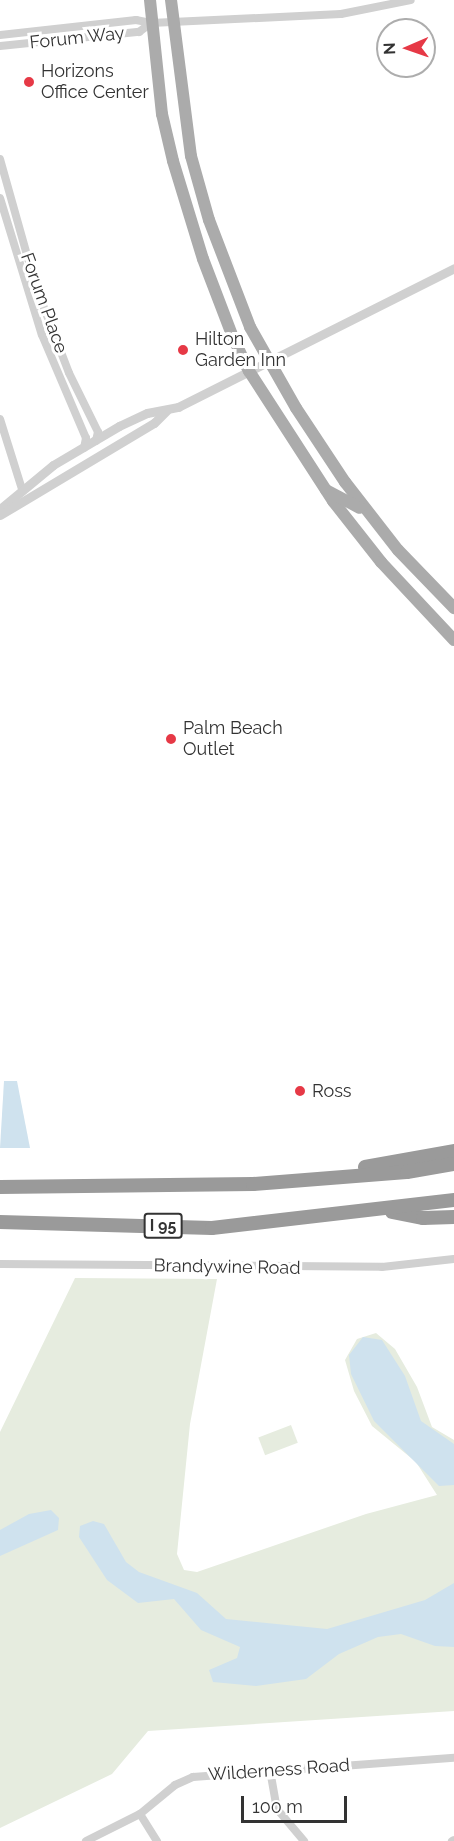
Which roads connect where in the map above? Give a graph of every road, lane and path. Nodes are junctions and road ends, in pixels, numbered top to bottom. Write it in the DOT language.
graph roads {
  1 [pos="150,0"];
  2 [pos="171,0"];
  3 [pos="411,0"];
  4 [pos="172,21"];
  5 [pos="151,23"];
  6 [pos="0,35"];
  7 [pos="0,46"];
  8 [pos="0,159"];
  9 [pos="0,198"];
  10 [pos="454,268"];
  11 [pos="268,361"];
  12 [pos="249,371"];
  13 [pos="167,410"];
  14 [pos="0,419"];
  15 [pos="96,441"];
  16 [pos="83,449"];
  17 [pos="87,461"];
  18 [pos="22,489"];
  19 [pos="326,490"];
  20 [pos="0,509"];
  21 [pos="0,515"];
  22 [pos="372,519"];
  23 [pos="454,608"];
  24 [pos="454,640"];
  25 [pos="454,1151"];
  26 [pos="454,1164"];
  27 [pos="253,1184"];
  28 [pos="0,1187"];
  29 [pos="454,1200"];
  30 [pos="379,1210"];
  31 [pos="454,1217"];
  32 [pos="0,1222"];
  33 [pos="454,1259"];
  34 [pos="0,1263"];
  35 [pos="454,1758"];
  36 [pos="270,1770"];
  37 [pos="140,1814"];
  38 [pos="86,1841"];
  39 [pos="157,1841"];
  40 [pos="304,1841"];
  1 -- 5 [label="main road"];
  2 -- 4 [label="main road"];
  3 -- 4 [label="street, Forum Way"];
  4 -- 5 [label="street, Forum Way"];
  4 -- 11 [label="main road"];
  5 -- 6 [label="street, Forum Way"];
  5 -- 7 [label="street, Forum Way"];
  5 -- 12 [label="main road"];
  8 -- 15 [label="street, Forum Place"];
  9 -- 16 [label="street, Forum Place"];
  10 -- 11 [label="street"];
  11 -- 12 [label="street"];
  11 -- 22 [label="main road"];
  12 -- 13 [label="street"];
  12 -- 19 [label="main road"];
  13 -- 15 [label="street"];
  13 -- 17 [label="street"];
  14 -- 18 [label="street"];
  15 -- 16 [label="street"];
  15 -- 17 [label="street"];
  16 -- 18 [label="street"];
  17 -- 21 [label="street"];
  18 -- 20 [label="street"];
  19 -- 22 [label="main road"];
  19 -- 24 [label="main road"];
  22 -- 23 [label="main road"];
  25 -- 27 [label="highway"];
  26 -- 27 [label="highway"];
  27 -- 28 [label="highway"];
  29 -- 30 [label="highway, I 95"];
  30 -- 31 [label="highway"];
  30 -- 32 [label="highway, I 95"];
  33 -- 34 [label="street, Brandywine Road"];
  35 -- 36 [label="street, Wilderness Road"];
  36 -- 37 [label="street, Wilderness Road"];
  36 -- 40 [label="street"];
  37 -- 38 [label="street, Wilderness Road"];
  37 -- 39 [label="street"];
}
